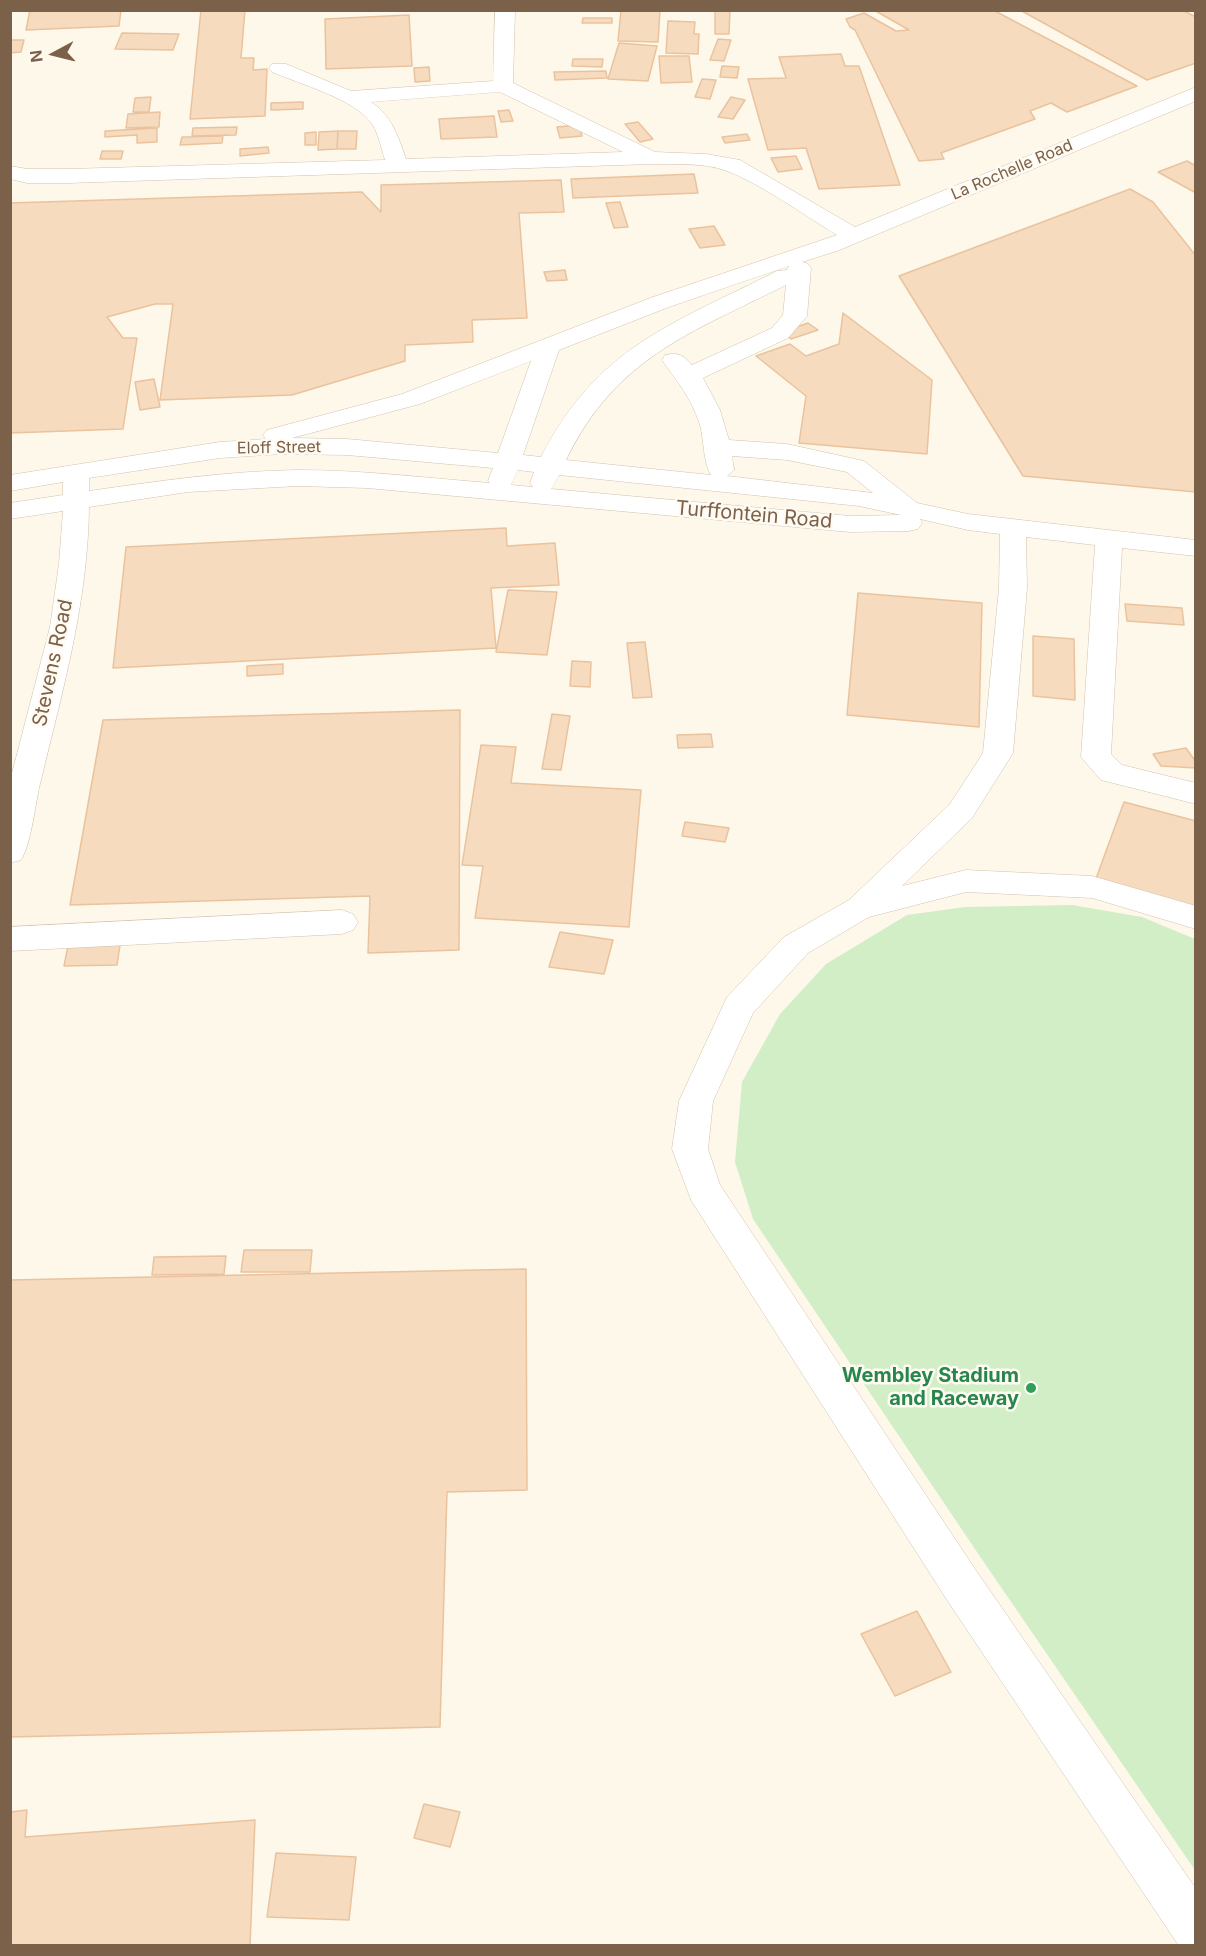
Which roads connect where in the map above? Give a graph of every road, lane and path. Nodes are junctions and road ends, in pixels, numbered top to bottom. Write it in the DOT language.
graph roads {
  1 [pos="505,10"];
  2 [pos="279,68"];
  3 [pos="503,86"];
  4 [pos="1196,93"];
  5 [pos="347,97"];
  6 [pos="652,158"];
  7 [pos="398,165"];
  8 [pos="10,172"];
  9 [pos="853,235"];
  10 [pos="829,246"];
  11 [pos="799,268"];
  12 [pos="654,343"];
  13 [pos="548,347"];
  14 [pos="688,376"];
  15 [pos="720,447"];
  16 [pos="220,450"];
  17 [pos="508,462"];
  18 [pos="549,466"];
  19 [pos="10,483"];
  20 [pos="722,484"];
  21 [pos="76,486"];
  22 [pos="497,491"];
  23 [pos="540,494"];
  24 [pos="912,510"];
  25 [pos="10,511"];
  26 [pos="968,522"];
  27 [pos="1013,527"];
  28 [pos="1109,538"];
  29 [pos="1196,548"];
  30 [pos="1196,794"];
  31 [pos="11,849"];
  32 [pos="859,908"];
  33 [pos="1196,918"];
  34 [pos="342,922"];
  35 [pos="10,939"];
  36 [pos="1196,1930"];
  1 -- 3 [label="street"];
  2 -- 5 [label="street"];
  3 -- 5 [label="street"];
  3 -- 6 [label="street"];
  4 -- 9 [label="street, La Rochelle Road"];
  5 -- 7 [label="street"];
  6 -- 7 [label="street"];
  6 -- 9 [label="street"];
  7 -- 8 [label="street"];
  9 -- 10 [label="street, La Rochelle Road"];
  10 -- 11 [label="street"];
  10 -- 13 [label="street"];
  11 -- 12 [label="street"];
  11 -- 14 [label="street"];
  12 -- 14 [label="street"];
  12 -- 18 [label="street"];
  13 -- 16 [label="street"];
  13 -- 17 [label="street"];
  14 -- 15 [label="street"];
  15 -- 20 [label="street"];
  15 -- 24 [label="street"];
  16 -- 17 [label="street, Eloff Street"];
  16 -- 21 [label="street, Eloff Street"];
  17 -- 18 [label="street, Eloff Street"];
  17 -- 22 [label="street"];
  18 -- 20 [label="street, Turffontein Road"];
  18 -- 23 [label="street"];
  19 -- 21 [label="street, Eloff Street"];
  20 -- 24 [label="street, Turffontein Road"];
  21 -- 22 [label="street, Eloff Street"];
  21 -- 25 [label="street, Eloff Street"];
  21 -- 31 [label="street, Stevens Road"];
  22 -- 23 [label="street, Eloff Street"];
  23 -- 26 [label="street, Turffontein Road"];
  24 -- 26 [label="street, Turffontein Road"];
  26 -- 27 [label="street, Turffontein Road"];
  27 -- 28 [label="street, Turffontein Road"];
  27 -- 32 [label="street"];
  28 -- 29 [label="street, Turffontein Road"];
  28 -- 30 [label="street"];
  32 -- 33 [label="street"];
  32 -- 36 [label="street"];
  34 -- 35 [label="street"];
}
